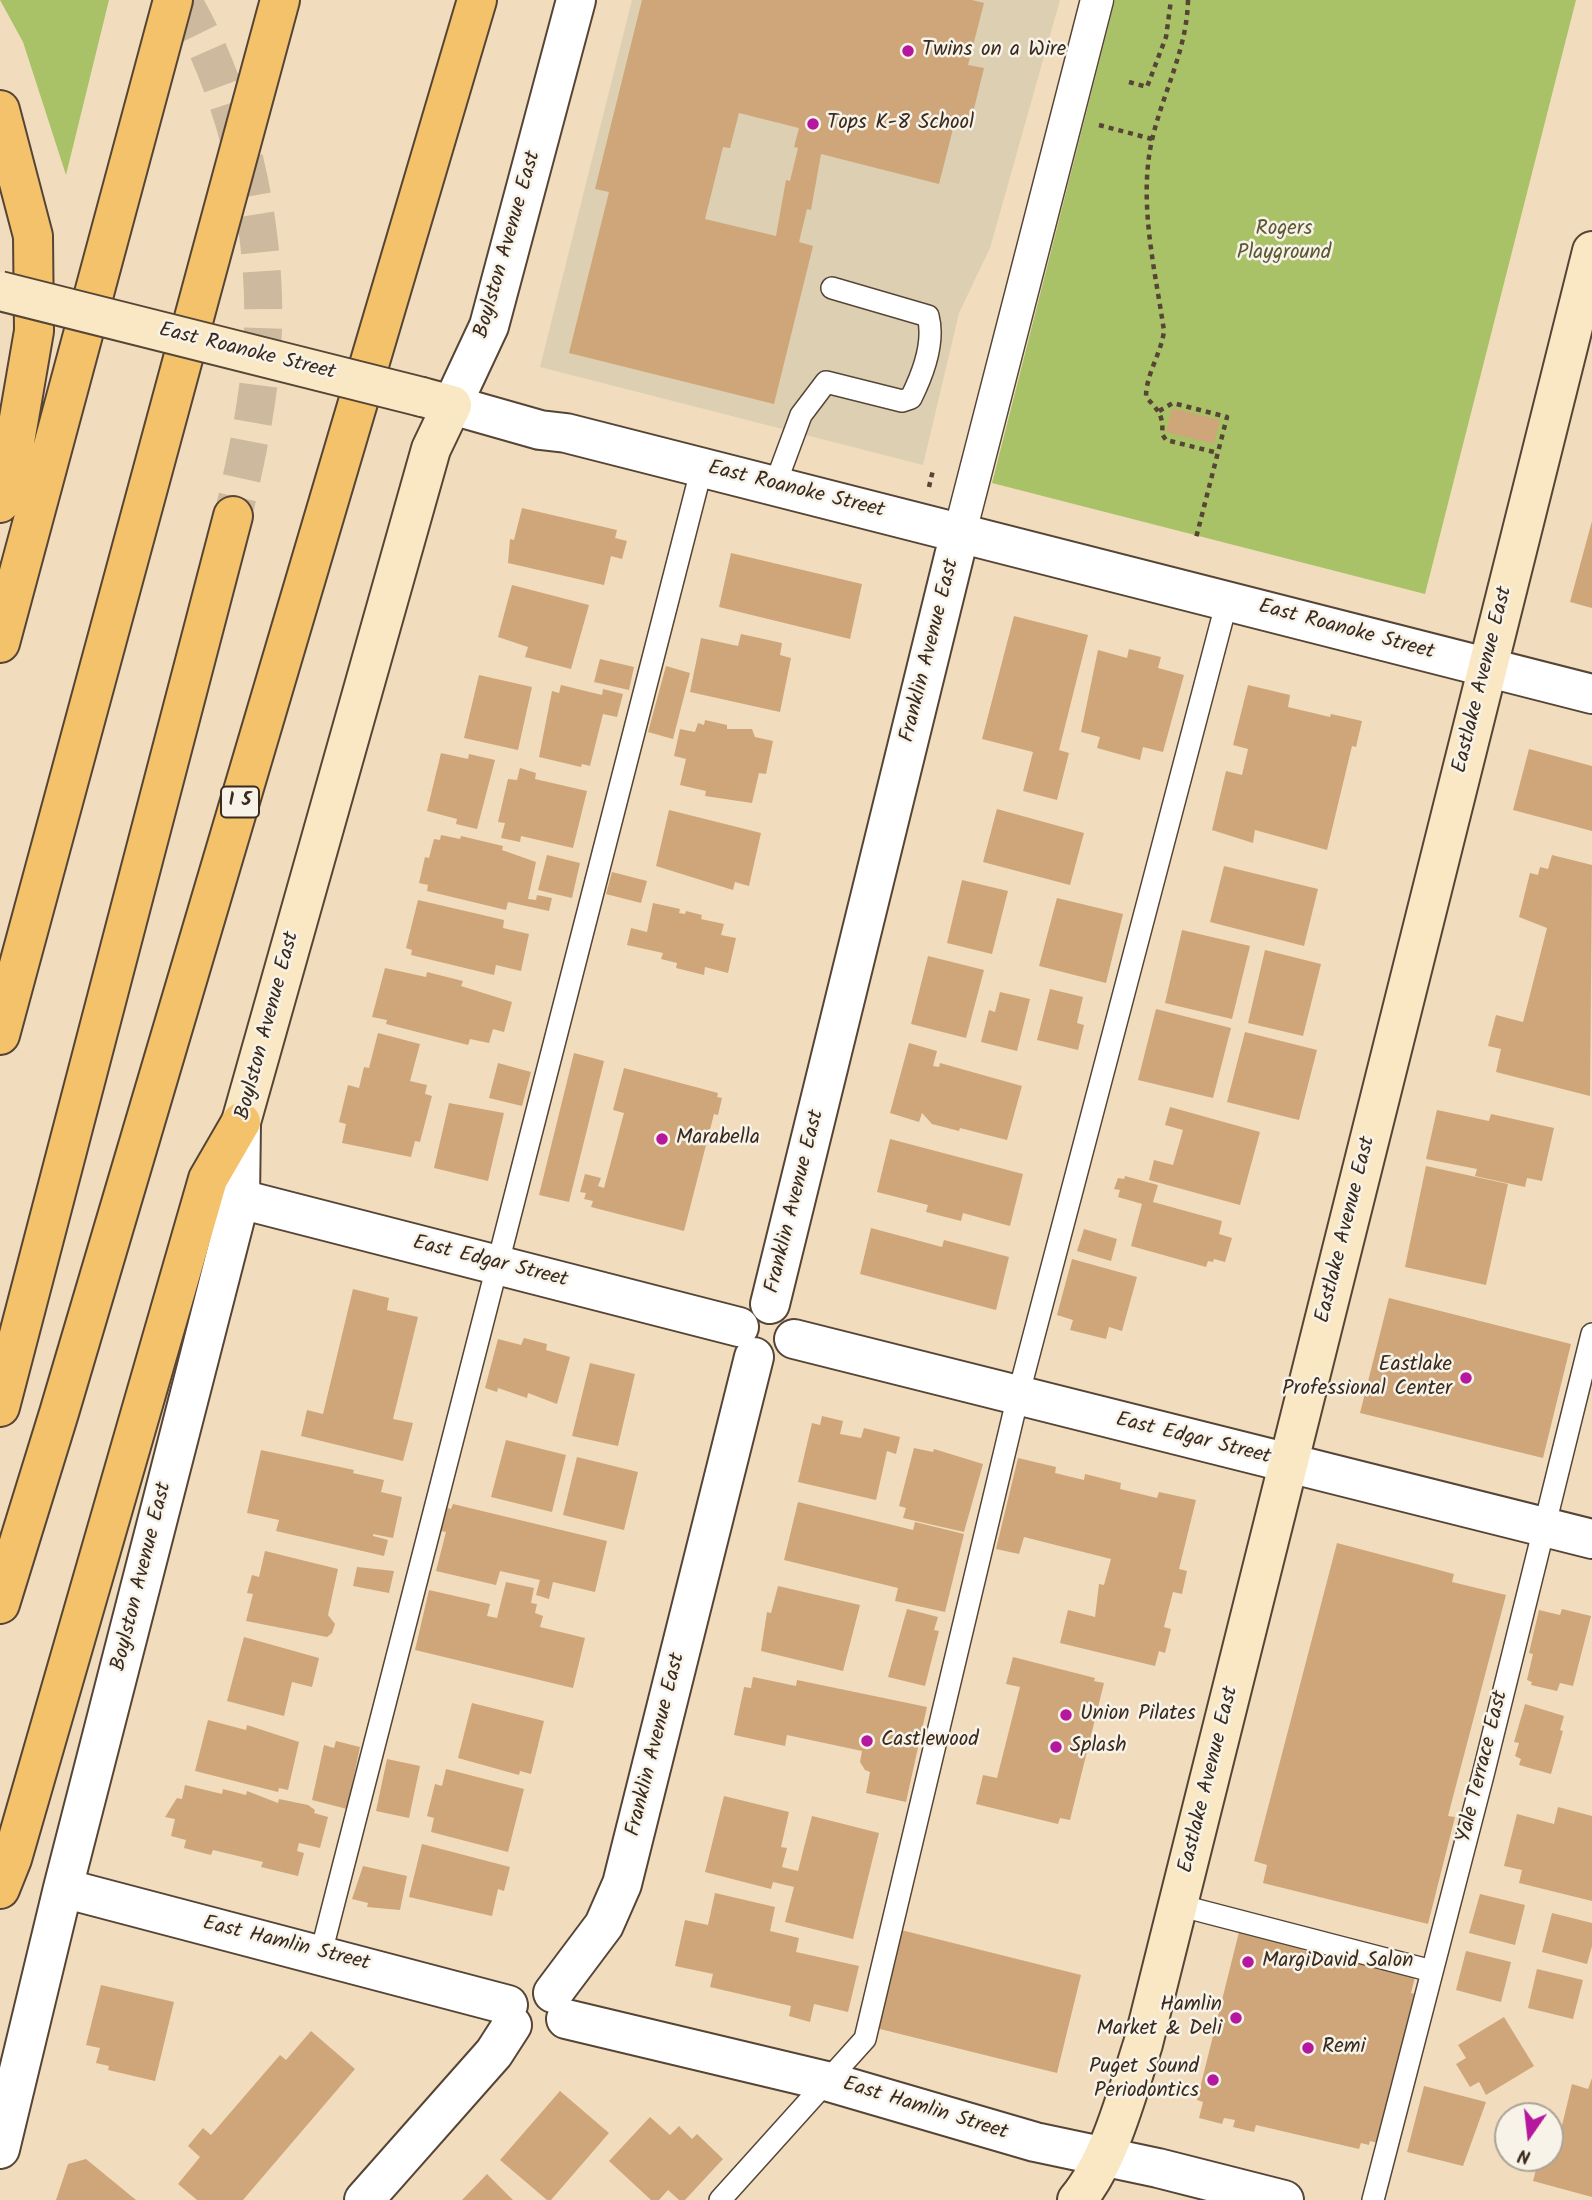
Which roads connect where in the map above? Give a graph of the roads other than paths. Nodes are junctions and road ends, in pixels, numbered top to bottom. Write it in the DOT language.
graph roads {
  1 [pos="173,0"];
  2 [pos="280,0"];
  3 [pos="477,0"];
  4 [pos="576,0"];
  5 [pos="1097,0"];
  6 [pos="0,110"];
  7 [pos="1592,251"];
  8 [pos="832,288"];
  9 [pos="0,292"];
  10 [pos="437,401"];
  11 [pos="702,467"];
  12 [pos="775,485"];
  13 [pos="0,503"];
  14 [pos="233,516"];
  15 [pos="960,532"];
  16 [pos="1227,601"];
  17 [pos="0,643"];
  18 [pos="1487,668"];
  19 [pos="1592,694"];
  20 [pos="0,1035"];
  21 [pos="241,1122"];
  22 [pos="240,1199"];
  23 [pos="500,1265"];
  24 [pos="770,1304"];
  25 [pos="1592,1334"];
  26 [pos="794,1339"];
  27 [pos="746,1342"];
  28 [pos="1018,1396"];
  29 [pos="0,1408"];
  30 [pos="1289,1464"];
  31 [pos="1543,1527"];
  32 [pos="1592,1539"];
  33 [pos="0,1604"];
  34 [pos="63,1888"];
  35 [pos="0,1889"];
  36 [pos="1178,1905"];
  37 [pos="321,1953"];
  38 [pos="1432,1971"];
  39 [pos="559,2006"];
  40 [pos="510,2015"];
  41 [pos="826,2081"];
  42 [pos="0,2150"];
  43 [pos="1102,2157"];
  44 [pos="364,2200"];
  45 [pos="720,2200"];
  46 [pos="1077,2200"];
  47 [pos="1284,2200"];
  48 [pos="1373,2200"];
  1 -- 17 [label="highway"];
  2 -- 20 [label="highway"];
  3 -- 33 [label="highway, I 5"];
  4 -- 10 [label="street, Boylston Avenue East"];
  5 -- 15 [label="street, Franklin Avenue East"];
  6 -- 13 [label="highway"];
  7 -- 18 [label="main road, Eastlake Avenue East"];
  8 -- 12 [label="lane"];
  9 -- 10 [label="main road, East Roanoke Street, bridge"];
  10 -- 11 [label="street, East Roanoke Street"];
  10 -- 21 [label="main road, Boylston Avenue East"];
  11 -- 12 [label="street, East Roanoke Street"];
  11 -- 23 [label="lane"];
  12 -- 15 [label="street, East Roanoke Street"];
  14 -- 29 [label="highway"];
  15 -- 16 [label="street, East Roanoke Street"];
  15 -- 24 [label="street, Franklin Avenue East"];
  16 -- 18 [label="street, East Roanoke Street"];
  16 -- 28 [label="lane"];
  18 -- 19 [label="street, East Roanoke Street"];
  18 -- 30 [label="main road, Eastlake Avenue East"];
  21 -- 22 [label="street, Boylston Avenue East"];
  21 -- 35 [label="highway"];
  22 -- 23 [label="street, East Edgar Street"];
  22 -- 34 [label="street, Boylston Avenue East"];
  23 -- 27 [label="street, East Edgar Street"];
  23 -- 37 [label="lane"];
  24 -- 26 [label="street"];
  24 -- 27 [label="street"];
  25 -- 31 [label="lane, Yale Terrace East"];
  26 -- 27 [label="street"];
  26 -- 28 [label="street, East Edgar Street"];
  27 -- 39 [label="street, Franklin Avenue East"];
  28 -- 30 [label="street, East Edgar Street"];
  28 -- 41 [label="lane"];
  30 -- 31 [label="street, East Edgar Street"];
  30 -- 36 [label="main road, Eastlake Avenue East"];
  31 -- 32 [label="street, East Edgar Street"];
  31 -- 38 [label="lane, Yale Terrace East"];
  34 -- 37 [label="street, East Hamlin Street"];
  34 -- 42 [label="street, Boylston Avenue East"];
  36 -- 38 [label="lane"];
  36 -- 43 [label="main road, Eastlake Avenue East"];
  37 -- 40 [label="street, East Hamlin Street"];
  38 -- 48 [label="lane, Yale Terrace East"];
  39 -- 40 [label="street, East Hamlin Street"];
  39 -- 41 [label="street, East Hamlin Street"];
  40 -- 44 [label="street"];
  41 -- 43 [label="street, East Hamlin Street"];
  41 -- 45 [label="lane"];
  43 -- 46 [label="main road, Eastlake Avenue East"];
  43 -- 47 [label="street, East Hamlin Street"];
}
